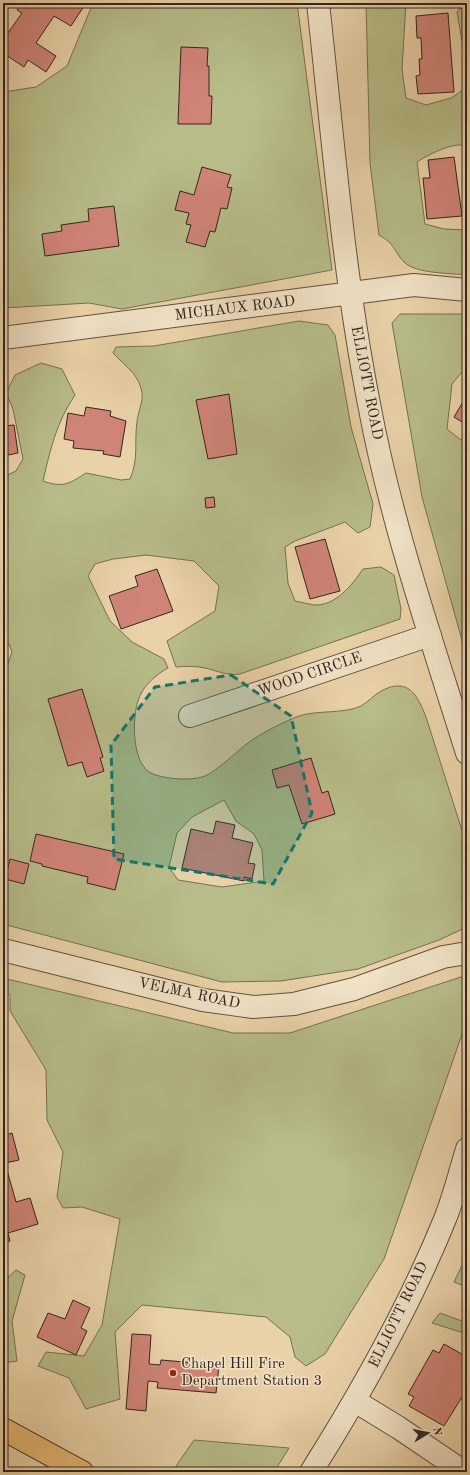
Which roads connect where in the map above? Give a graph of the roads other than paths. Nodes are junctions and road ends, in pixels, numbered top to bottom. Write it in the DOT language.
graph roads {
  1 [pos="318,3"];
  2 [pos="467,290"];
  3 [pos="350,294"];
  4 [pos="3,338"];
  5 [pos="430,635"];
  6 [pos="190,716"];
  7 [pos="467,753"];
  8 [pos="3,950"];
  9 [pos="467,953"];
  10 [pos="467,1149"];
  11 [pos="355,1401"];
  12 [pos="3,1429"];
  13 [pos="82,1472"];
  14 [pos="311,1472"];
  15 [pos="464,1472"];
  1 -- 3 [label="street, ELLIOTT ROAD"];
  2 -- 3 [label="street, MICHAUX ROAD"];
  3 -- 4 [label="street, MICHAUX ROAD"];
  3 -- 5 [label="street, ELLIOTT ROAD"];
  5 -- 6 [label="street, WOOD CIRCLE"];
  5 -- 7 [label="street, ELLIOTT ROAD"];
  8 -- 9 [label="street, VELMA ROAD"];
  10 -- 11 [label="street, ELLIOTT ROAD"];
  11 -- 14 [label="street, ELLIOTT ROAD"];
  11 -- 15 [label="street"];
  12 -- 13 [label="main road"];
}
